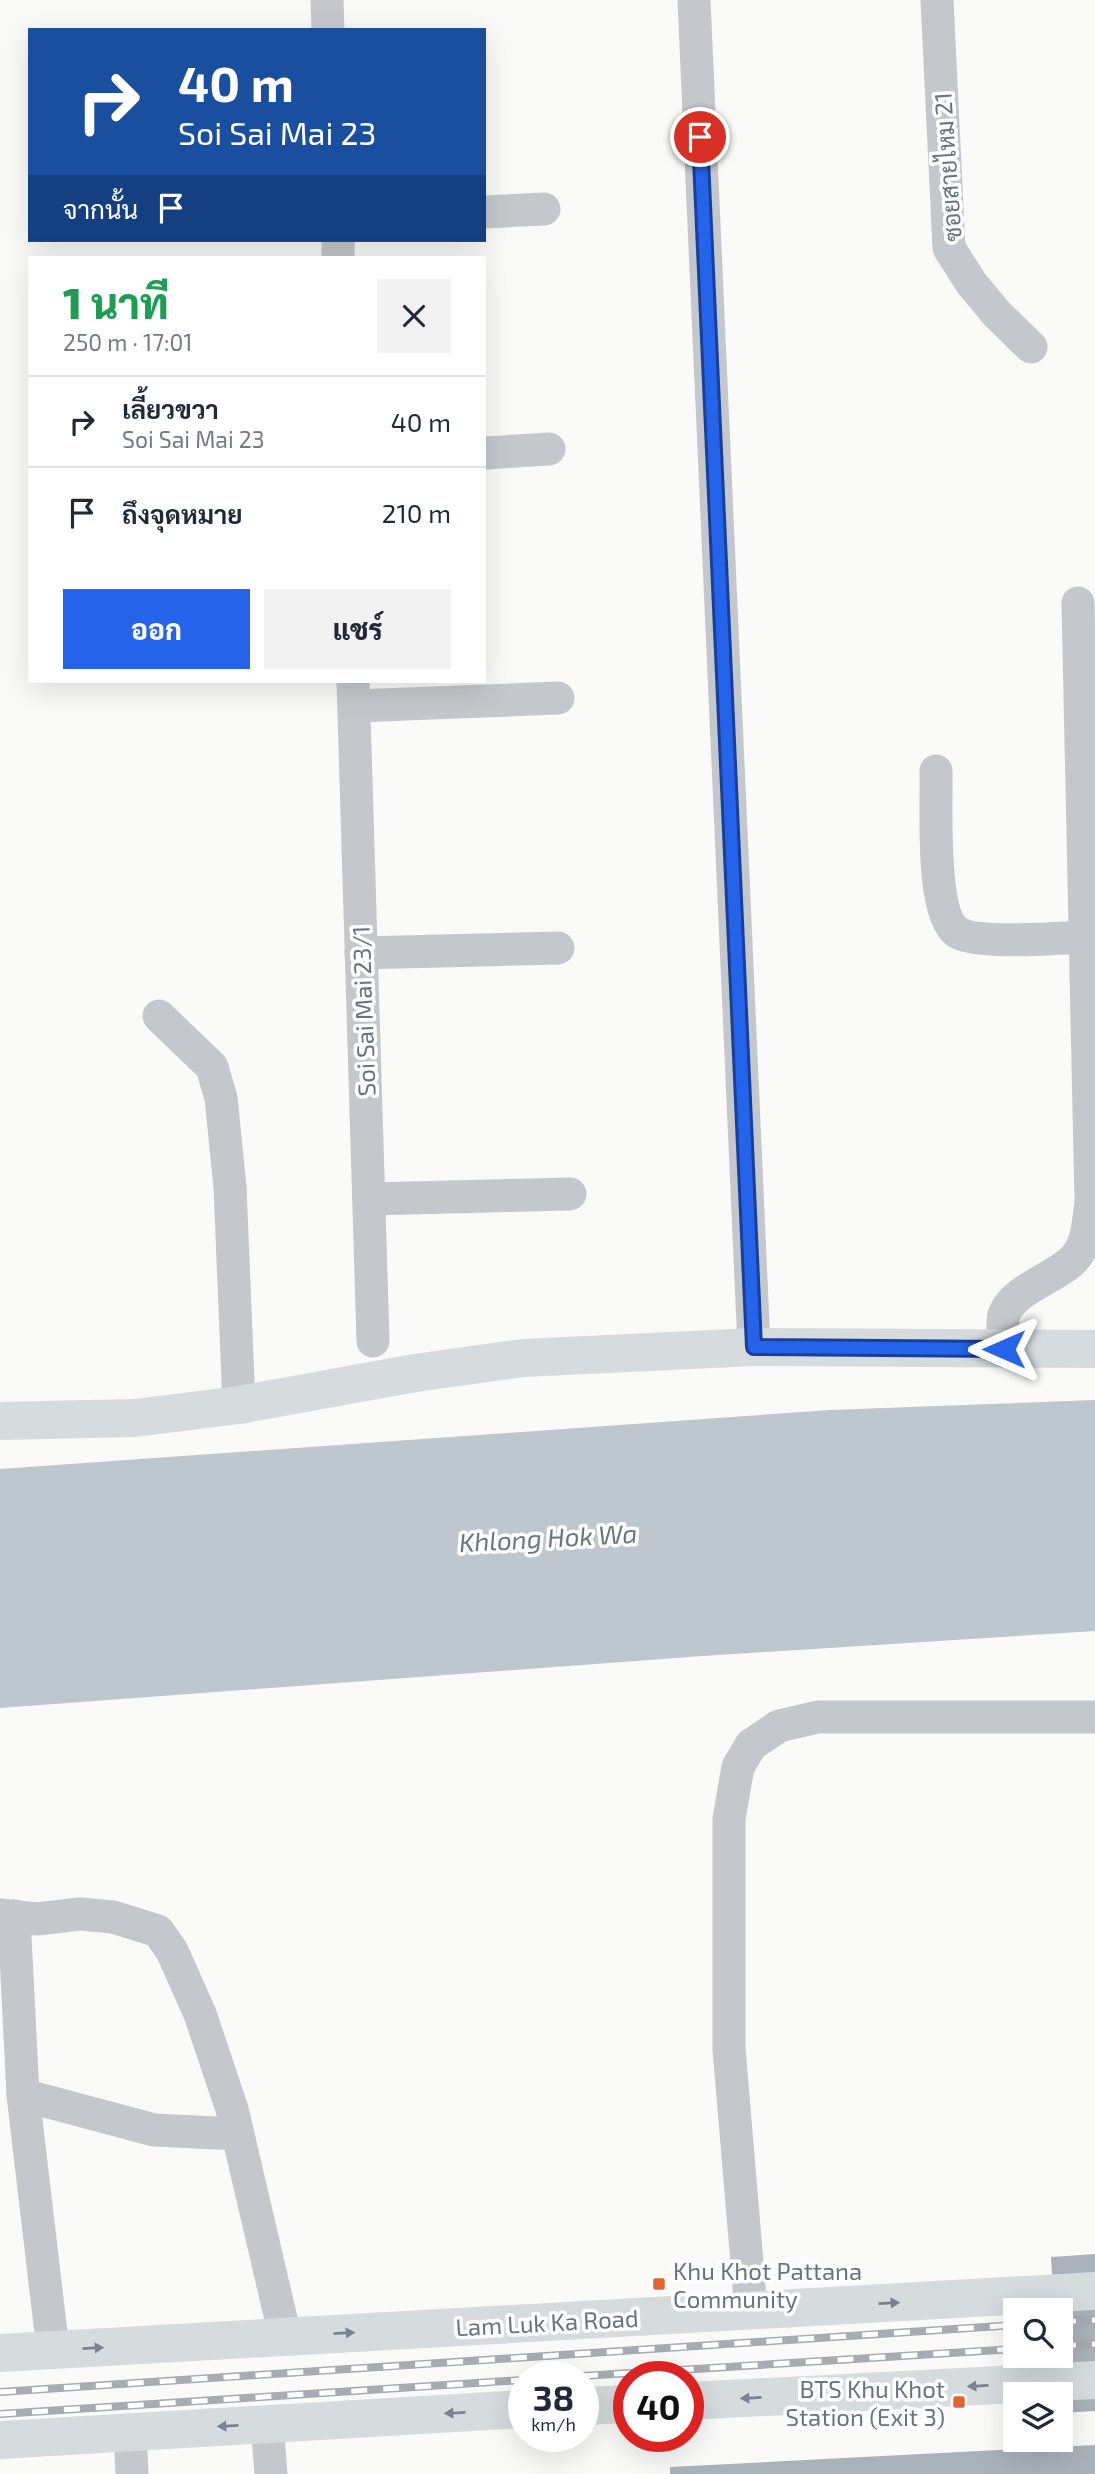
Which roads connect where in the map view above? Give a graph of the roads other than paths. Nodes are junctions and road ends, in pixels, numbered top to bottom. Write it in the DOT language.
graph roads {
  1 [pos="327,0"];
  2 [pos="694,0"];
  3 [pos="937,0"];
  4 [pos="328,28"];
  5 [pos="544,209"];
  6 [pos="486,212"];
  7 [pos="1031,347"];
  8 [pos="549,449"];
  9 [pos="486,453"];
  10 [pos="1078,603"];
  11 [pos="354,693"];
  12 [pos="558,698"];
  13 [pos="936,771"];
  14 [pos="1085,937"];
  15 [pos="558,948"];
  16 [pos="361,953"];
  17 [pos="159,1016"];
  18 [pos="570,1194"];
  19 [pos="369,1199"];
  20 [pos="373,1341"];
  21 [pos="754,1347"];
  22 [pos="1004,1349"];
  23 [pos="1095,1349"];
  24 [pos="239,1405"];
  25 [pos="0,1421"];
  26 [pos="1095,1717"];
  27 [pos="7,1916"];
  28 [pos="23,2095"];
  29 [pos="237,2134"];
  30 [pos="1095,2291"];
  31 [pos="751,2310"];
  32 [pos="285,2336"];
  33 [pos="53,2350"];
  34 [pos="0,2353"];
  35 [pos="1095,2380"];
  36 [pos="704,2400"];
  37 [pos="508,2410"];
  38 [pos="267,2424"];
  39 [pos="130,2431"];
  40 [pos="0,2440"];
  41 [pos="132,2474"];
  42 [pos="271,2474"];
  1 -- 4 [label="street"];
  2 -- 21 [label="street"];
  3 -- 7 [label="street, ซอยสายไหม 21"];
  5 -- 6 [label="street"];
  8 -- 9 [label="street"];
  10 -- 14 [label="street"];
  11 -- 12 [label="street"];
  11 -- 16 [label="street, Soi Sai Mai 23/1"];
  13 -- 14 [label="street"];
  14 -- 22 [label="street"];
  15 -- 16 [label="street"];
  16 -- 19 [label="street, Soi Sai Mai 23/1"];
  17 -- 24 [label="street"];
  18 -- 19 [label="street"];
  19 -- 20 [label="street, Soi Sai Mai 23/1"];
  21 -- 22 [label="main road"];
  21 -- 24 [label="main road"];
  22 -- 23 [label="main road"];
  24 -- 25 [label="main road"];
  26 -- 31 [label="street"];
  27 -- 28 [label="street"];
  27 -- 29 [label="street"];
  28 -- 29 [label="street"];
  28 -- 33 [label="street"];
  29 -- 32 [label="street"];
  31 -- 30 [label="main road, Lam Luk Ka Road, one-way"];
  32 -- 31 [label="main road, Lam Luk Ka Road, one-way"];
  33 -- 32 [label="main road, Lam Luk Ka Road, one-way"];
  33 -- 34 [label="main road, Lam Luk Ka Road"];
  35 -- 36 [label="main road, one-way"];
  37 -- 38 [label="main road, one-way"];
  38 -- 39 [label="main road, one-way"];
  38 -- 42 [label="street"];
  39 -- 40 [label="main road"];
  39 -- 41 [label="street"];
}
